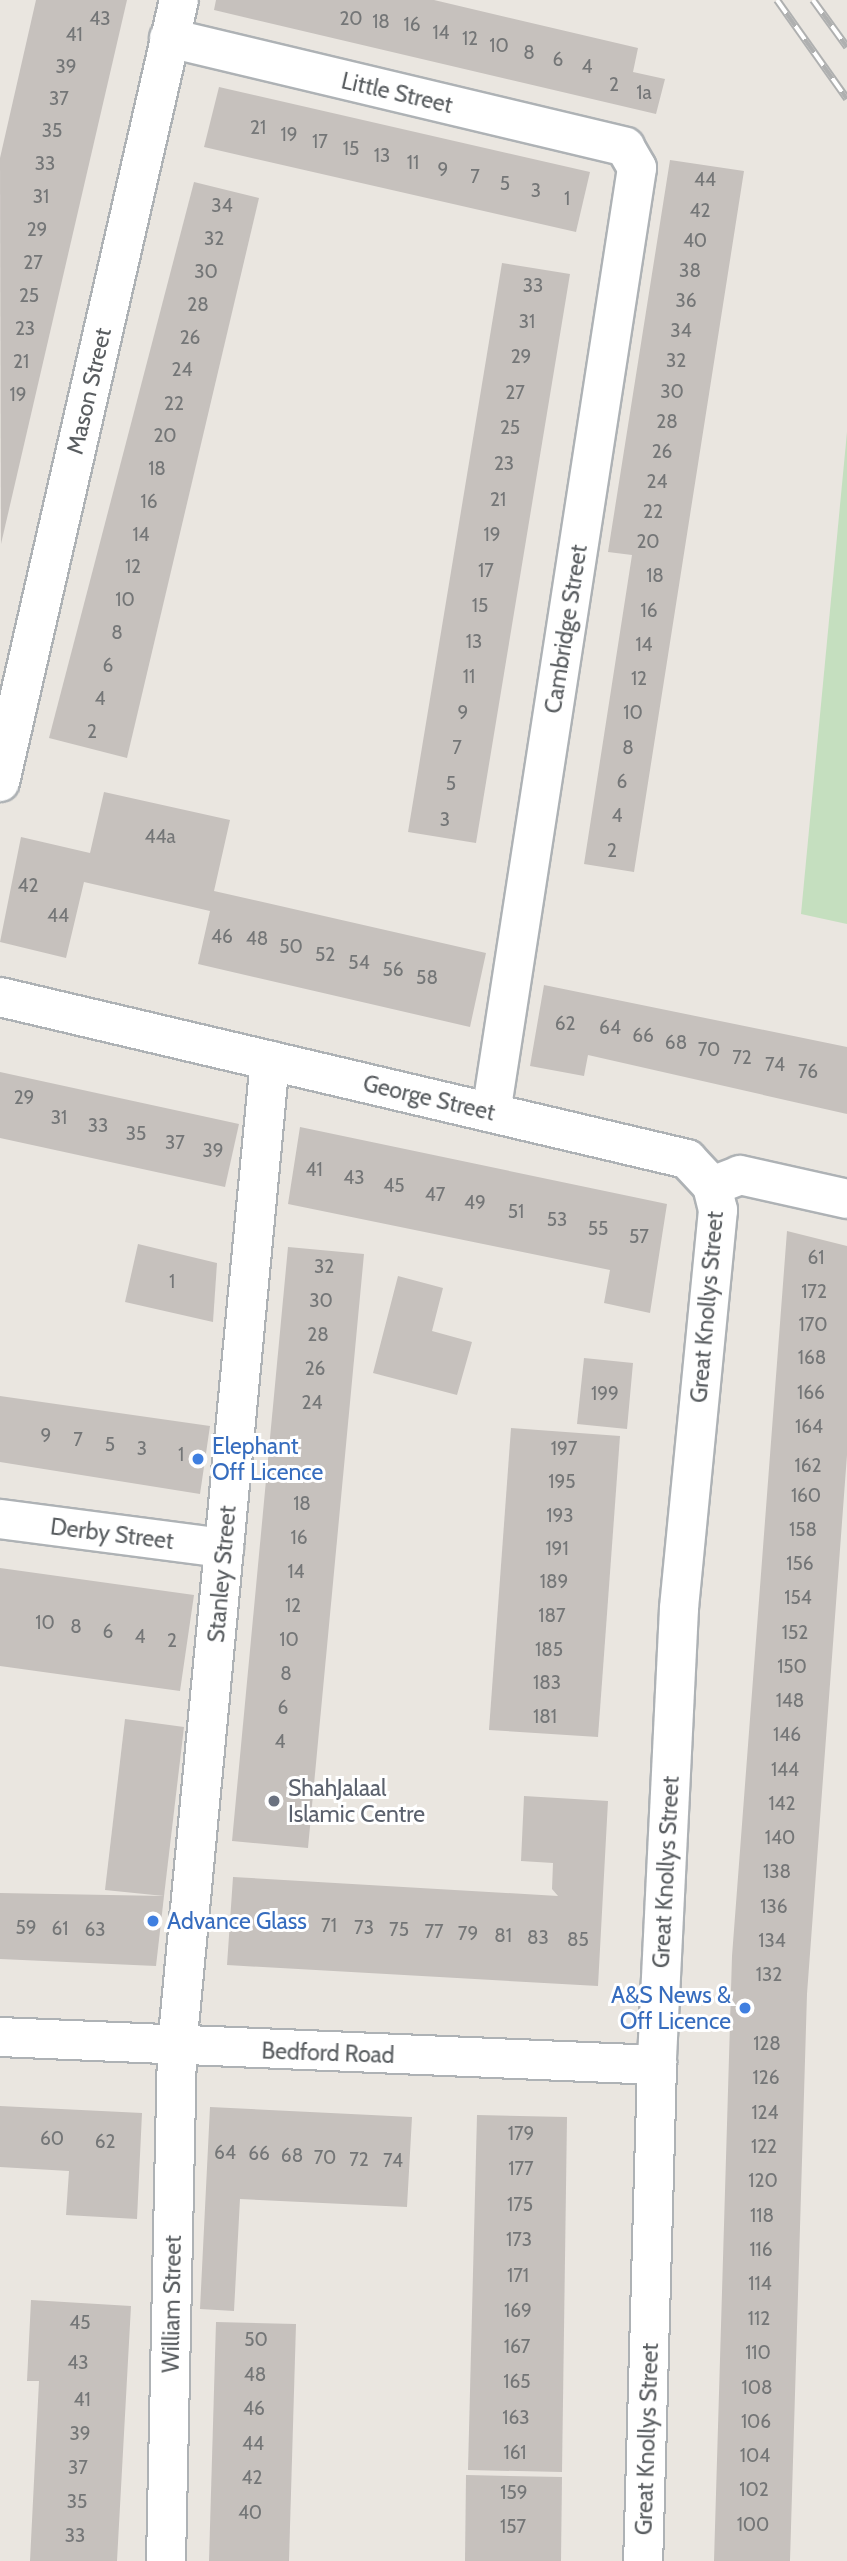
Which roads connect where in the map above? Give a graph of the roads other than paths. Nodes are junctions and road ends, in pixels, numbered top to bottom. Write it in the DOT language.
graph roads {
  1 [pos="179,0"];
  2 [pos="169,38"];
  3 [pos="625,147"];
  4 [pos="0,782"];
  5 [pos="0,997"];
  6 [pos="270,1060"];
  7 [pos="491,1113"];
  8 [pos="712,1186"];
  9 [pos="847,1199"];
  10 [pos="0,1519"];
  11 [pos="224,1548"];
  12 [pos="0,2037"];
  13 [pos="177,2047"];
  14 [pos="657,2065"];
  15 [pos="166,2561"];
  16 [pos="643,2561"];
  1 -- 2 [label="street, Mason Street"];
  2 -- 3 [label="street, Little Street"];
  2 -- 4 [label="street, Mason Street"];
  3 -- 7 [label="street, Cambridge Street"];
  5 -- 6 [label="street, George Street"];
  6 -- 7 [label="street, George Street"];
  6 -- 11 [label="street, Stanley Street"];
  7 -- 8 [label="street, George Street"];
  8 -- 9 [label="street"];
  8 -- 14 [label="street, Great Knollys Street"];
  10 -- 11 [label="street, Derby Street"];
  11 -- 13 [label="street, Stanley Street"];
  12 -- 13 [label="street, Bedford Road"];
  13 -- 14 [label="street, Bedford Road"];
  13 -- 15 [label="street, William Street"];
  14 -- 16 [label="street, Great Knollys Street"];
}
